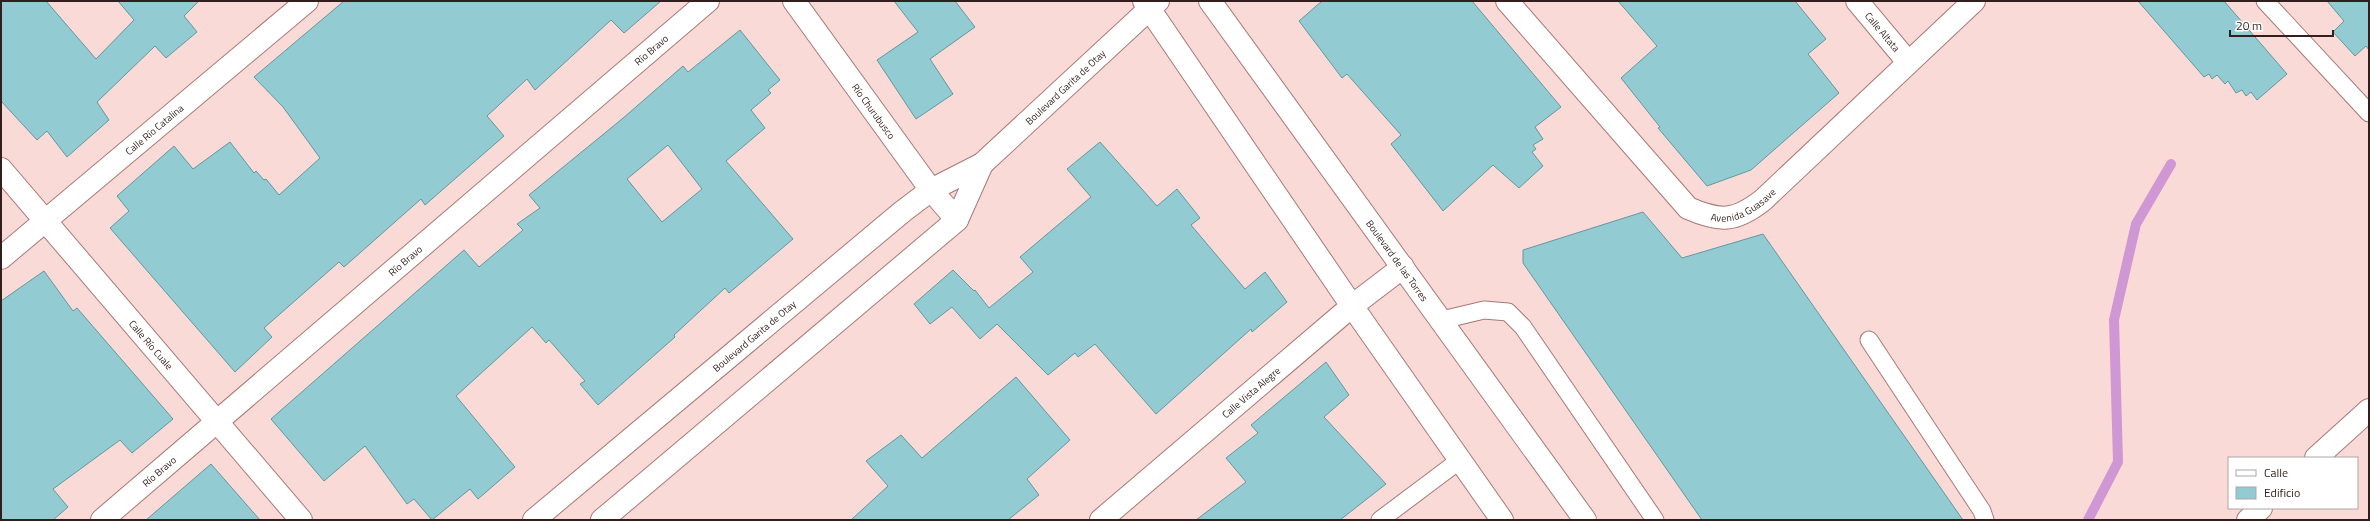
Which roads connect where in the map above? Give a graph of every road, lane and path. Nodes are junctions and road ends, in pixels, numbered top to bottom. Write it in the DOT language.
graph roads {
  1 [pos="307,1"];
  2 [pos="708,1"];
  3 [pos="794,1"];
  4 [pos="1210,1"];
  5 [pos="1507,1"];
  6 [pos="1857,1"];
  7 [pos="1974,1"];
  8 [pos="2264,1"];
  9 [pos="1150,4"];
  10 [pos="1908,62"];
  11 [pos="2369,113"];
  12 [pos="982,164"];
  13 [pos="1,169"];
  14 [pos="931,190"];
  15 [pos="957,220"];
  16 [pos="45,221"];
  17 [pos="1,258"];
  18 [pos="1403,267"];
  19 [pos="1352,306"];
  20 [pos="1442,320"];
  21 [pos="1869,340"];
  22 [pos="2369,410"];
  23 [pos="217,421"];
  24 [pos="2317,457"];
  25 [pos="1460,460"];
  26 [pos="2261,509"];
  27 [pos="102,520"];
  28 [pos="301,520"];
  29 [pos="534,520"];
  30 [pos="602,520"];
  31 [pos="1101,520"];
  32 [pos="1380,520"];
  33 [pos="1502,520"];
  34 [pos="1585,520"];
  35 [pos="1655,520"];
  36 [pos="1985,520"];
  37 [pos="2248,520"];
  1 -- 16 [label="street, Calle Río Catalina"];
  2 -- 23 [label="street, Río Bravo"];
  3 -- 14 [label="street, Río Churubusco"];
  4 -- 18 [label="street, Boulevard de las Torres"];
  5 -- 10 [label="street, Avenida Guasave"];
  6 -- 10 [label="street, Calle Altata"];
  7 -- 10 [label="street, Avenida Guasave"];
  8 -- 11 [label="lane"];
  9 -- 12 [label="street, Boulevard Garita de Otay"];
  9 -- 19 [label="street"];
  12 -- 14 [label="street, Boulevard Garita de Otay"];
  12 -- 15 [label="street, Boulevard Garita de Otay"];
  13 -- 16 [label="street, Calle Río Cuale"];
  14 -- 15 [label="street, Río Churubusco"];
  14 -- 29 [label="street, Boulevard Garita de Otay"];
  15 -- 30 [label="street, Boulevard Garita de Otay"];
  16 -- 17 [label="street, Calle Río Catalina"];
  16 -- 23 [label="street, Calle Río Cuale"];
  18 -- 19 [label="street, Calle Vista Alegre"];
  18 -- 20 [label="street, Boulevard de las Torres"];
  19 -- 25 [label="street"];
  19 -- 31 [label="street, Calle Vista Alegre"];
  20 -- 34 [label="street, Boulevard de las Torres"];
  20 -- 35 [label="lane"];
  21 -- 36 [label="lane"];
  22 -- 24 [label="street"];
  23 -- 27 [label="street, Río Bravo"];
  23 -- 28 [label="street, Calle Río Cuale"];
  25 -- 32 [label="lane"];
  25 -- 33 [label="street"];
  26 -- 37 [label="street"];
}
